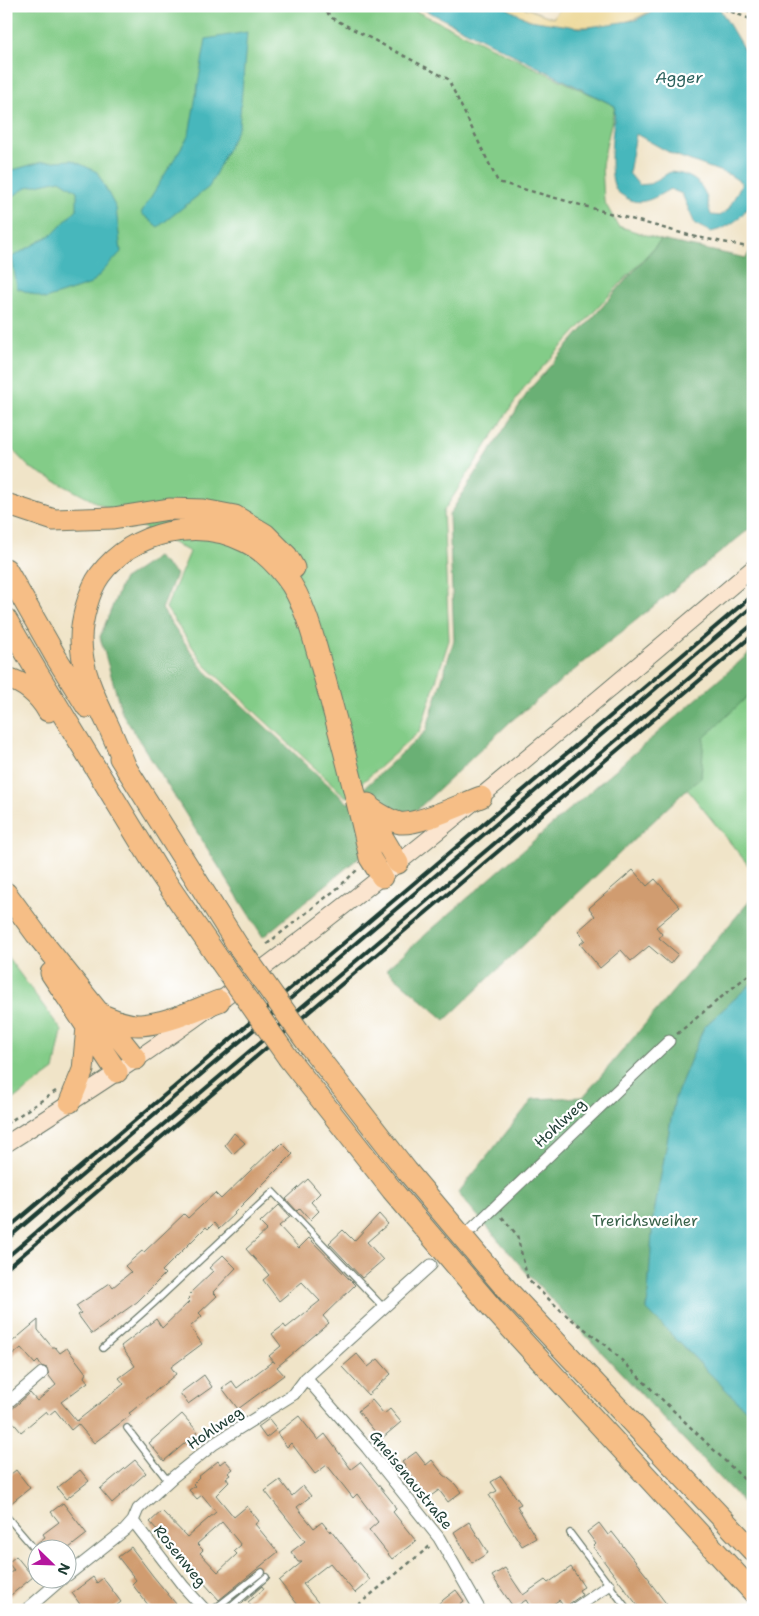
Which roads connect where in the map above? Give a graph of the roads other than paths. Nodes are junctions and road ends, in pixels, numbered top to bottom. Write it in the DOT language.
graph roads {
  1 [pos="6,504"];
  2 [pos="753,568"];
  3 [pos="6,569"];
  4 [pos="6,619"];
  5 [pos="6,678"];
  6 [pos="97,769"];
  7 [pos="127,770"];
  8 [pos="481,797"];
  9 [pos="369,807"];
  10 [pos="398,863"];
  11 [pos="382,877"];
  12 [pos="6,893"];
  13 [pos="6,910"];
  14 [pos="219,1001"];
  15 [pos="94,1021"];
  16 [pos="669,1042"];
  17 [pos="136,1059"];
  18 [pos="117,1072"];
  19 [pos="70,1102"];
  20 [pos="6,1144"];
  21 [pos="473,1228"];
  22 [pos="431,1265"];
  23 [pos="384,1308"];
  24 [pos="103,1348"];
  25 [pos="42,1373"];
  26 [pos="306,1378"];
  27 [pos="6,1404"];
  28 [pos="127,1428"];
  29 [pos="168,1481"];
  30 [pos="8,1518"];
  31 [pos="133,1522"];
  32 [pos="570,1534"];
  33 [pos="28,1541"];
  34 [pos="753,1551"];
  35 [pos="78,1566"];
  36 [pos="609,1585"];
  37 [pos="51,1588"];
  38 [pos="753,1592"];
  39 [pos="26,1610"];
  40 [pos="205,1610"];
  41 [pos="213,1610"];
  42 [pos="227,1610"];
  43 [pos="480,1610"];
  44 [pos="573,1610"];
  45 [pos="628,1610"];
  1 -- 9 [label="highway"];
  2 -- 8 [label="main road"];
  3 -- 7 [label="highway"];
  4 -- 6 [label="highway"];
  5 -- 6 [label="highway"];
  6 -- 38 [label="highway, bridge"];
  7 -- 11 [label="highway"];
  7 -- 34 [label="highway, bridge"];
  8 -- 9 [label="highway"];
  8 -- 10 [label="main road"];
  9 -- 10 [label="highway"];
  10 -- 11 [label="main road"];
  11 -- 14 [label="main road"];
  12 -- 15 [label="highway"];
  13 -- 15 [label="highway"];
  14 -- 15 [label="highway"];
  14 -- 17 [label="main road"];
  15 -- 17 [label="highway"];
  15 -- 18 [label="highway"];
  15 -- 19 [label="highway"];
  16 -- 21 [label="street, Hohlweg"];
  17 -- 18 [label="main road"];
  18 -- 19 [label="main road"];
  19 -- 20 [label="main road"];
  22 -- 23 [label="street, Hohlweg"];
  23 -- 24 [label="lane"];
  23 -- 26 [label="street, Hohlweg"];
  25 -- 27 [label="street"];
  26 -- 29 [label="street, Hohlweg"];
  26 -- 43 [label="street, Gneisenaustraße"];
  28 -- 29 [label="lane"];
  29 -- 31 [label="street, Hohlweg"];
  30 -- 33 [label="lane"];
  31 -- 35 [label="street, Hohlweg"];
  31 -- 40 [label="street, Rosenweg"];
  32 -- 36 [label="lane"];
  36 -- 44 [label="street"];
  36 -- 45 [label="lane"];
  37 -- 39 [label="street, Hohlweg"];
  41 -- 42 [label="lane"];
}
